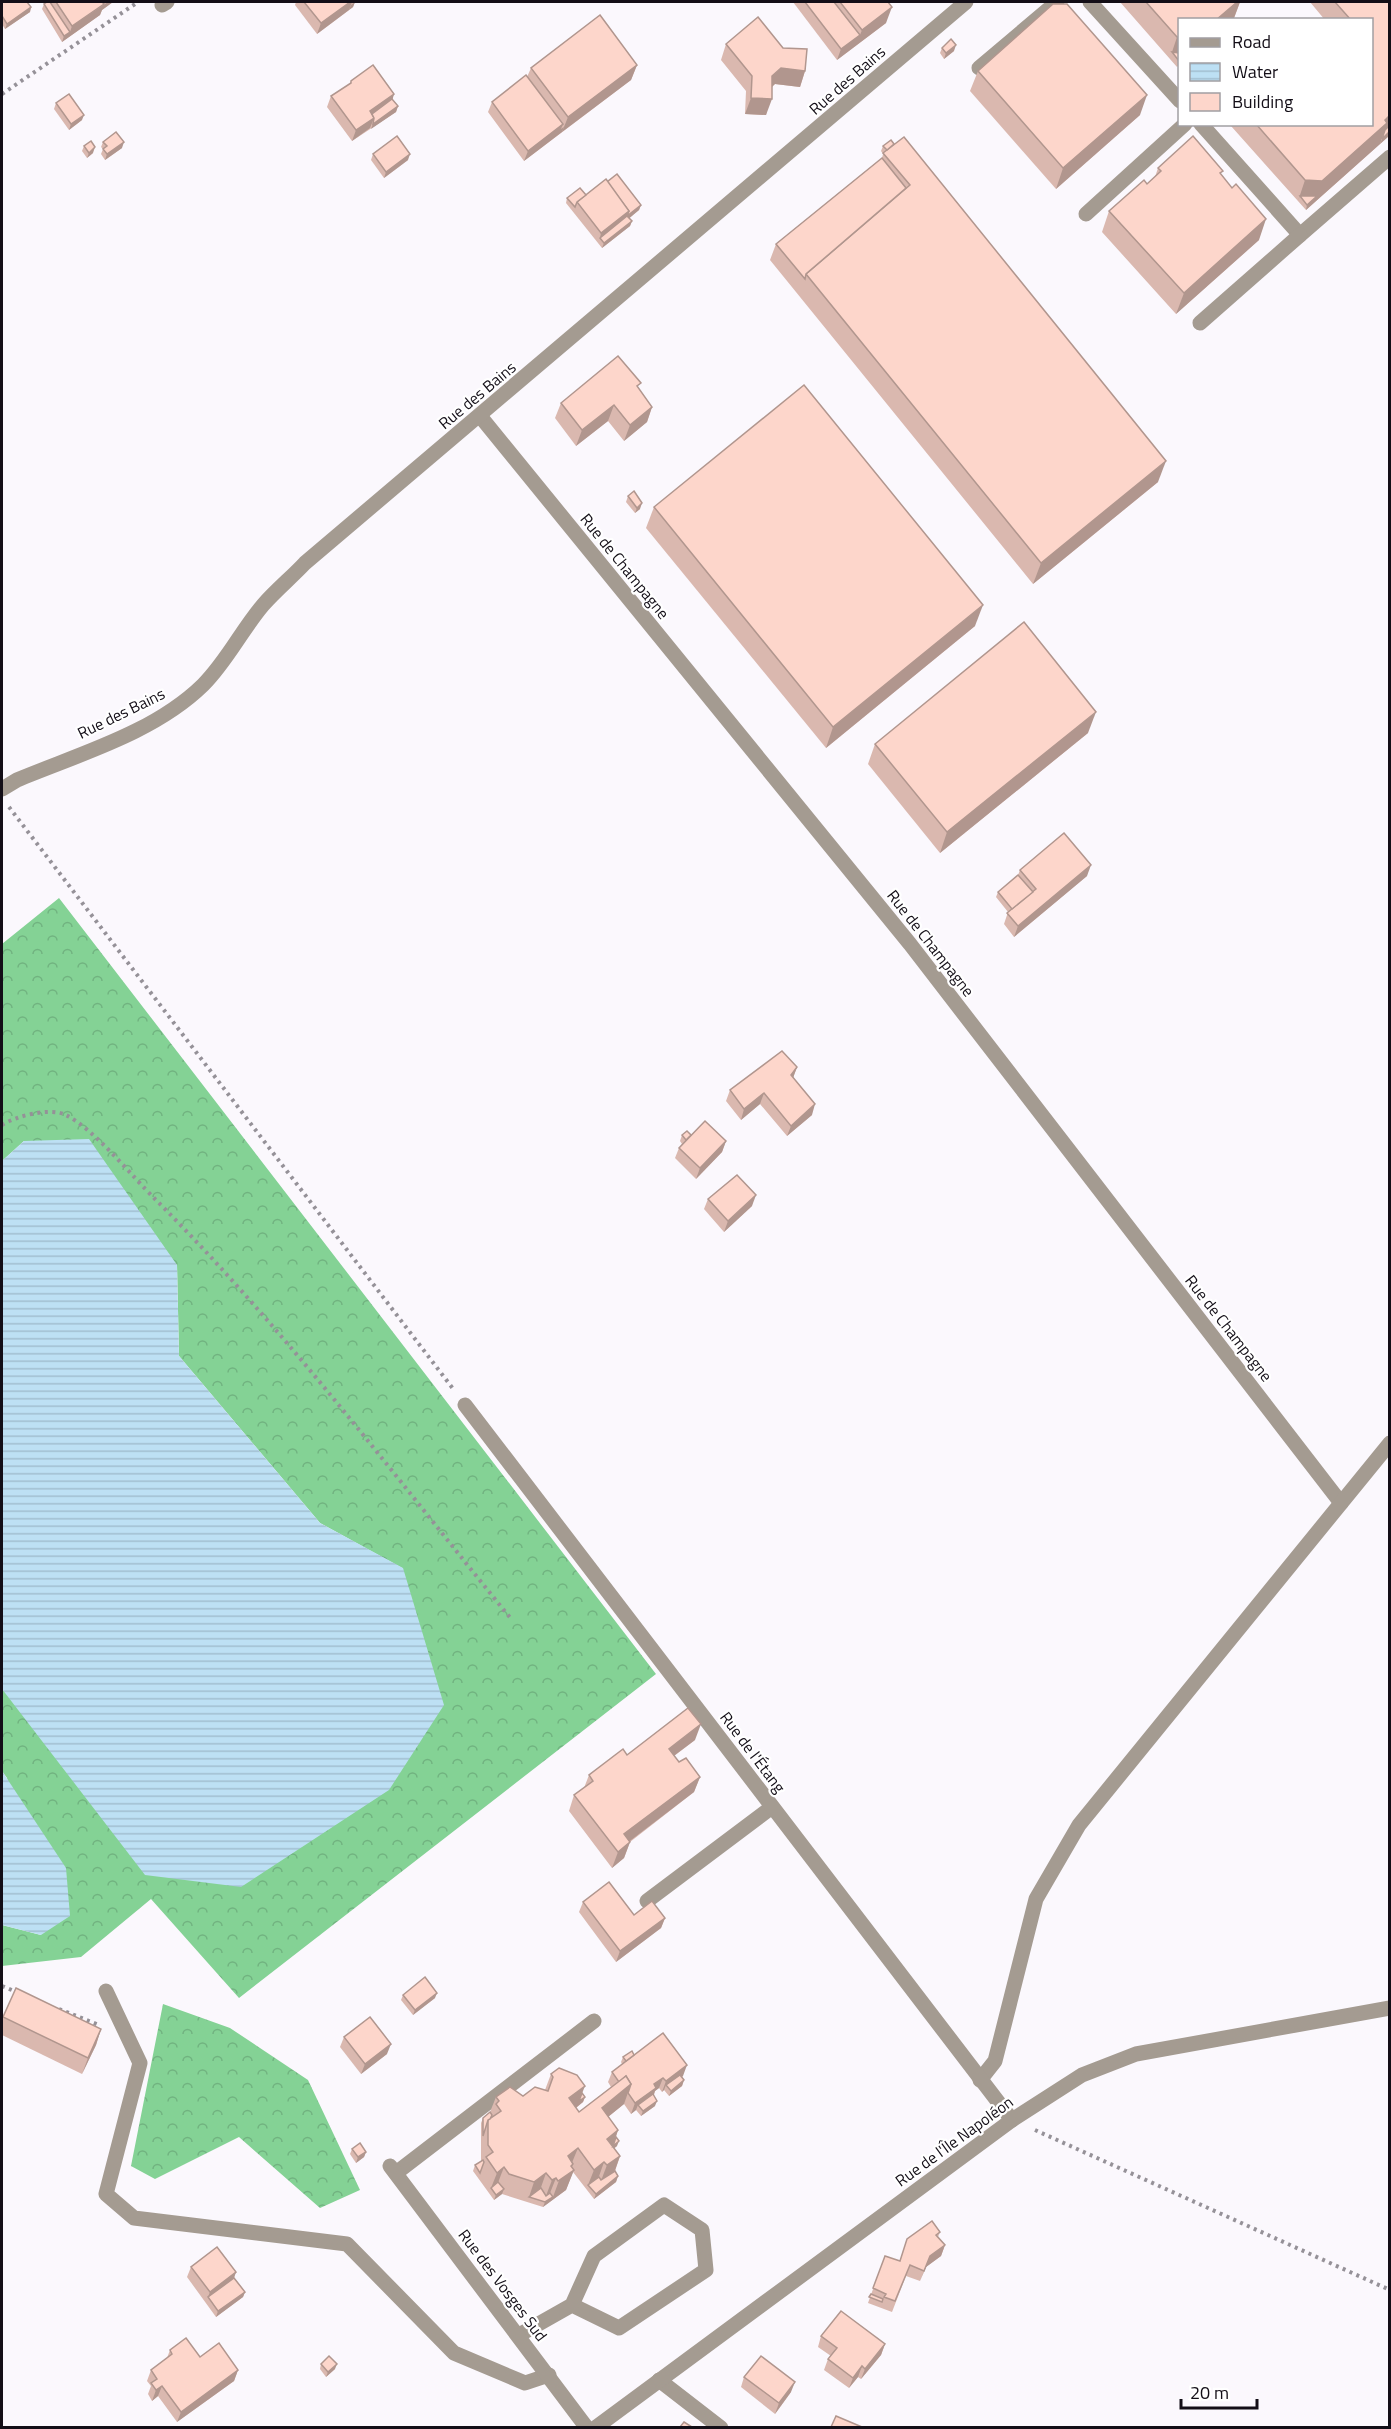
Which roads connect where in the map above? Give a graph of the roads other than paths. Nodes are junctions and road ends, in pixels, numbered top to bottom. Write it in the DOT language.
graph roads {
  1 [pos="966,2"];
  2 [pos="1057,2"];
  3 [pos="1090,2"];
  4 [pos="979,68"];
  5 [pos="1178,100"];
  6 [pos="1183,126"];
  7 [pos="1203,126"];
  8 [pos="1389,157"];
  9 [pos="1086,214"];
  10 [pos="1300,235"];
  11 [pos="1200,324"];
  12 [pos="480,416"];
  13 [pos="2,789"];
  14 [pos="465,1405"];
  15 [pos="1389,1443"];
  16 [pos="1341,1503"];
  17 [pos="772,1807"];
  18 [pos="647,1901"];
  19 [pos="106,1991"];
  20 [pos="1389,2008"];
  21 [pos="594,2021"];
  22 [pos="980,2080"];
  23 [pos="1012,2120"];
  24 [pos="572,2305"];
  25 [pos="519,2335"];
  26 [pos="549,2375"];
  27 [pos="659,2380"];
  28 [pos="587,2427"];
  29 [pos="596,2427"];
  30 [pos="721,2427"];
  1 -- 12 [label="street, Rue des Bains"];
  2 -- 4 [label="street"];
  3 -- 5 [label="street"];
  6 -- 9 [label="street"];
  7 -- 10 [label="street"];
  8 -- 10 [label="street"];
  10 -- 11 [label="street"];
  12 -- 13 [label="street, Rue des Bains"];
  12 -- 16 [label="street, Rue de Champagne"];
  14 -- 17 [label="street, Rue de l'Étang"];
  15 -- 16 [label="street"];
  16 -- 22 [label="street"];
  17 -- 18 [label="street"];
  17 -- 22 [label="street, Rue de l'Étang"];
  19 -- 26 [label="street"];
  20 -- 23 [label="street, Rue de l'Île Napoléon"];
  21 -- 25 [label="street, Rue des Vosges Sud"];
  22 -- 23 [label="street, Rue de l'Étang"];
  23 -- 27 [label="street, Rue de l'Île Napoléon"];
  24 -- 24 [label="street"];
  24 -- 25 [label="street"];
  25 -- 26 [label="street, Rue des Vosges Sud"];
  26 -- 28 [label="street, Rue des Vosges Sud"];
  27 -- 29 [label="street, Rue de l'Île Napoléon"];
  27 -- 30 [label="street"];
}
